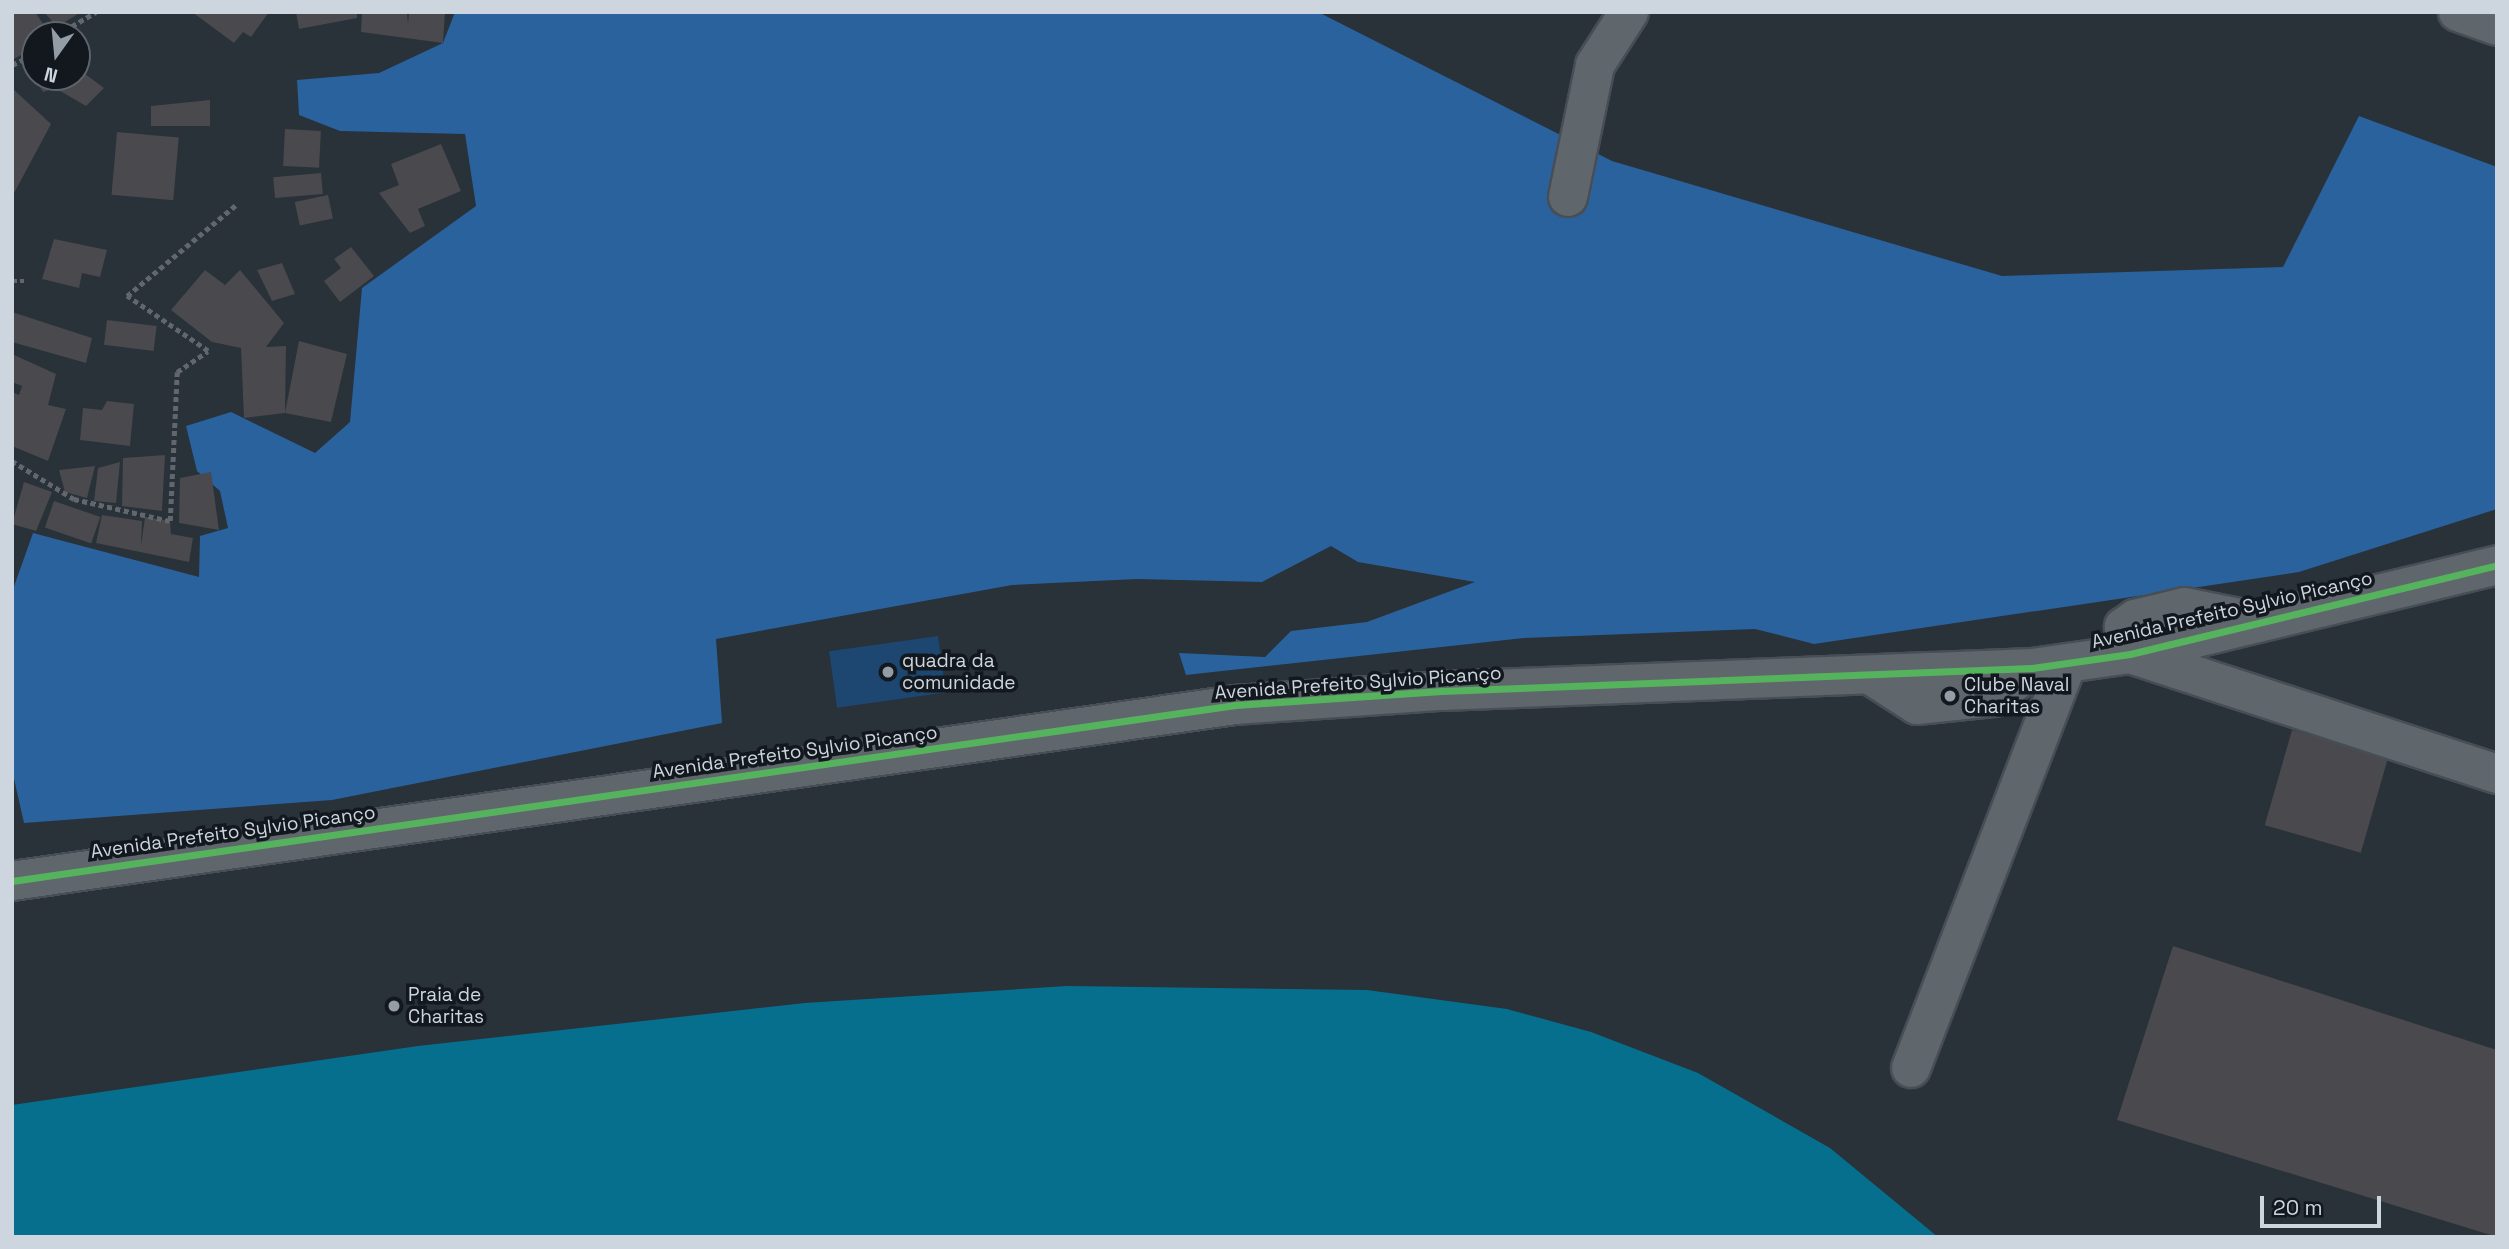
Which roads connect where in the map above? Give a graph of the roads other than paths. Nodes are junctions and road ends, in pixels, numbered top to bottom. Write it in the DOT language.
graph roads {
  1 [pos="1629,12"];
  2 [pos="2458,12"];
  3 [pos="2497,26"];
  4 [pos="1568,197"];
  5 [pos="2497,565"];
  6 [pos="2130,654"];
  7 [pos="2050,666"];
  8 [pos="2497,774"];
  9 [pos="12,881"];
  10 [pos="1911,1068"];
  1 -- 4 [label="street"];
  2 -- 3 [label="street"];
  5 -- 6 [label="street, Avenida Prefeito Sylvio Picanço"];
  6 -- 7 [label="street, Avenida Prefeito Sylvio Picanço"];
  6 -- 8 [label="street"];
  7 -- 9 [label="street, Avenida Prefeito Sylvio Picanço"];
  7 -- 10 [label="street"];
}
